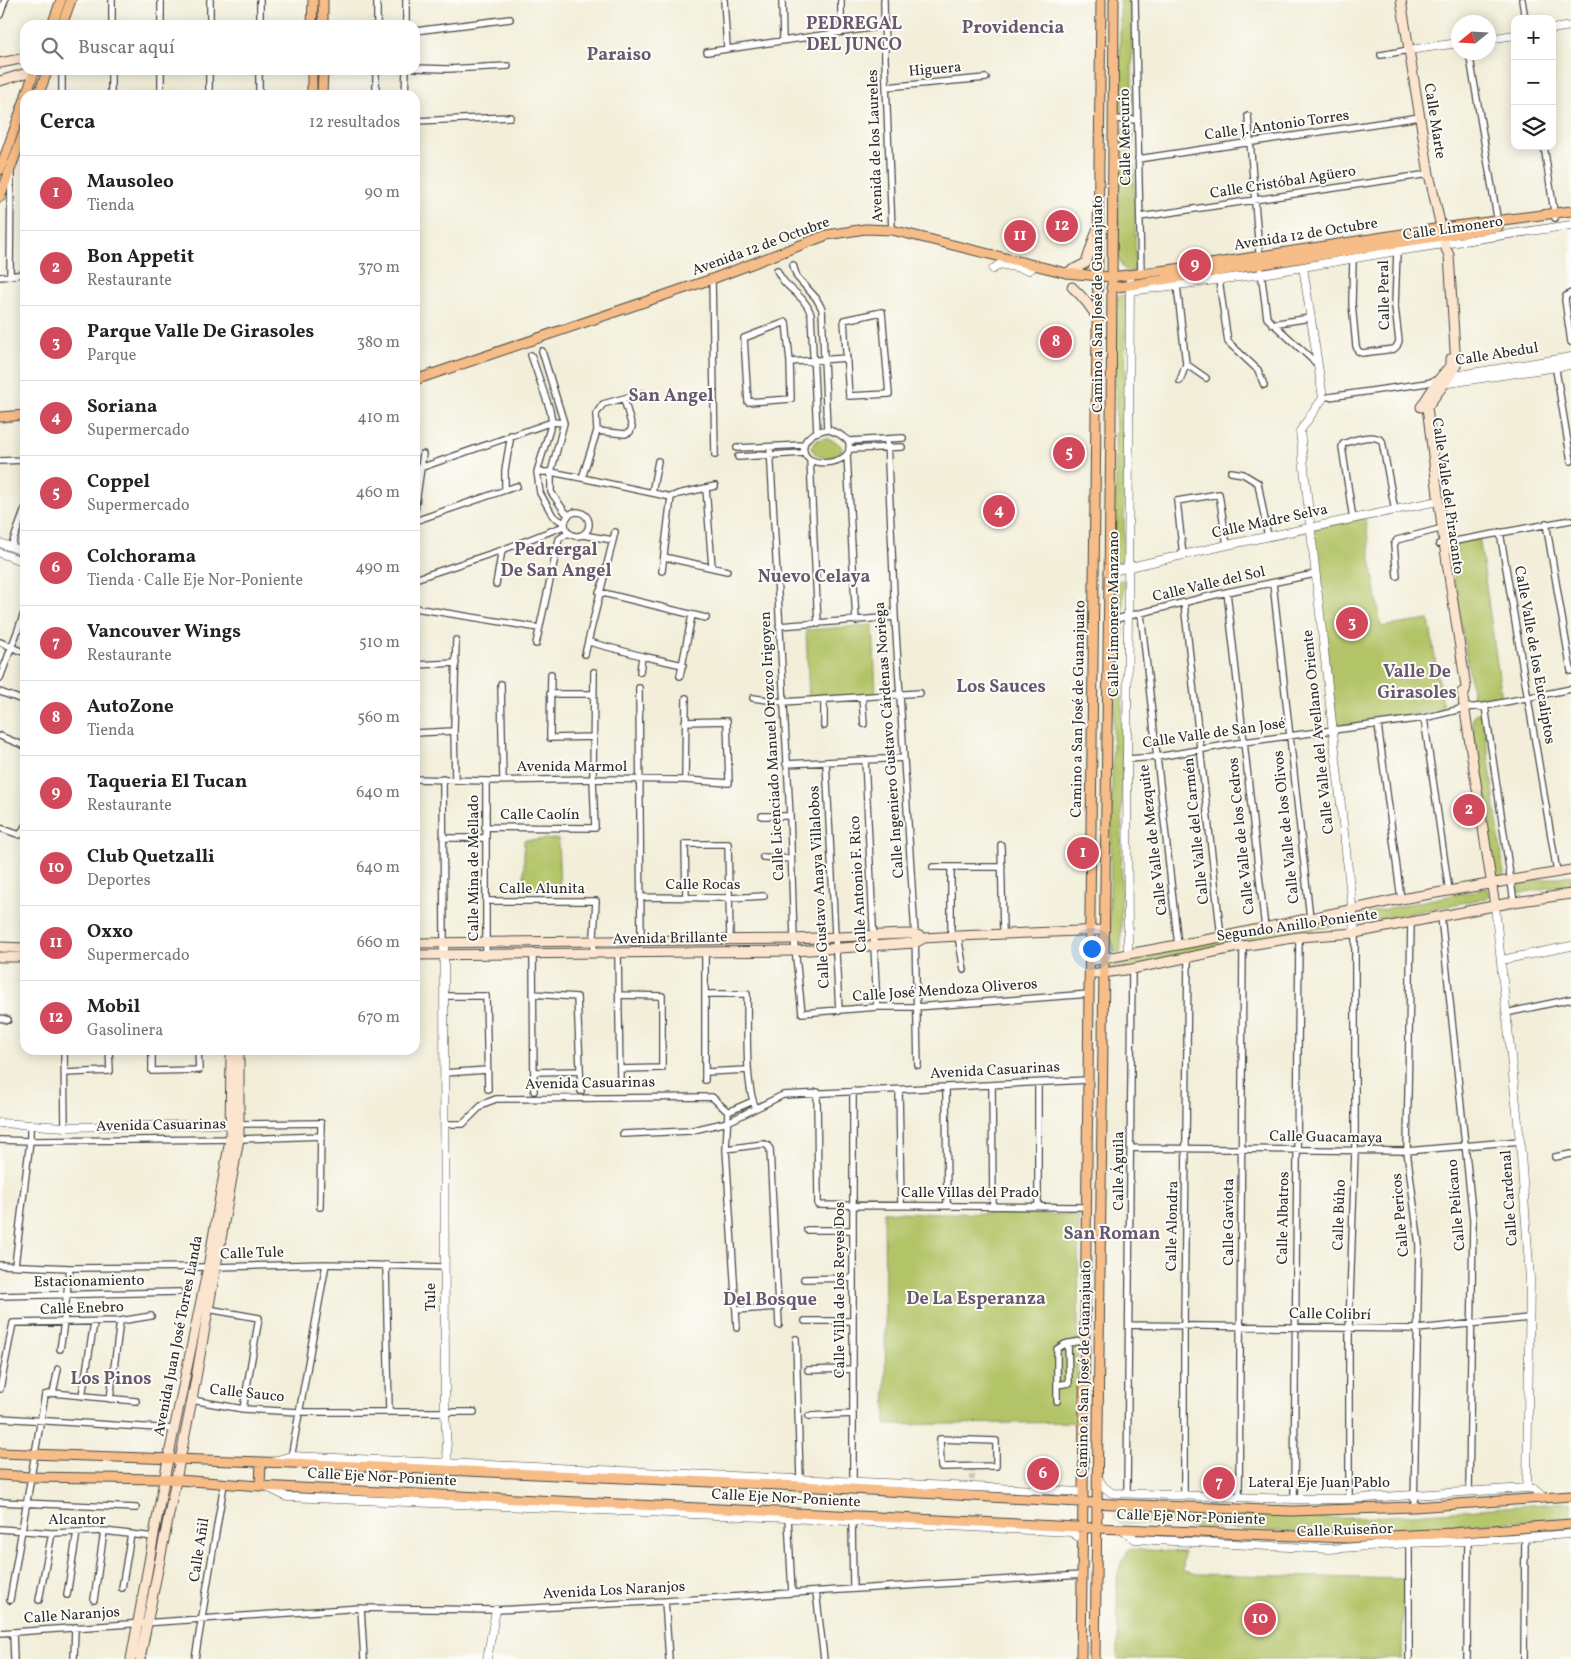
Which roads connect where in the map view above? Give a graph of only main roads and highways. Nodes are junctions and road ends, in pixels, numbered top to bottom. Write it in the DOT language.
graph roads {
  1 [pos="61,0"];
  2 [pos="71,0"];
  3 [pos="312,0"];
  4 [pos="323,0"];
  5 [pos="1101,0"];
  6 [pos="1114,0"];
  7 [pos="1401,0"];
  8 [pos="54,20"];
  9 [pos="64,20"];
  10 [pos="312,20"];
  11 [pos="323,20"];
  12 [pos="20,59"];
  13 [pos="0,63"];
  14 [pos="20,75"];
  15 [pos="33,75"];
  16 [pos="46,75"];
  17 [pos="312,75"];
  18 [pos="323,75"];
  19 [pos="0,81"];
  20 [pos="28,90"];
  21 [pos="40,90"];
  22 [pos="312,90"];
  23 [pos="322,90"];
  24 [pos="20,113"];
  25 [pos="20,142"];
  26 [pos="0,170"];
  27 [pos="0,197"];
  28 [pos="1571,211"];
  29 [pos="1555,216"];
  30 [pos="1571,216"];
  31 [pos="1097,230"];
  32 [pos="1442,232"];
  33 [pos="1445,247"];
  34 [pos="1260,261"];
  35 [pos="1066,273"];
  36 [pos="1097,276"];
  37 [pos="1111,277"];
  38 [pos="1072,287"];
  39 [pos="1111,288"];
  40 [pos="1098,321"];
  41 [pos="420,378"];
  42 [pos="20,415"];
  43 [pos="0,417"];
  44 [pos="1571,870"];
  45 [pos="1491,883"];
  46 [pos="1571,894"];
  47 [pos="1495,906"];
  48 [pos="1104,930"];
  49 [pos="1090,931"];
  50 [pos="915,938"];
  51 [pos="420,944"];
  52 [pos="0,947"];
  53 [pos="20,948"];
  54 [pos="420,955"];
  55 [pos="0,957"];
  56 [pos="20,957"];
  57 [pos="1104,960"];
  58 [pos="1090,961"];
  59 [pos="1090,973"];
  60 [pos="1104,973"];
  61 [pos="231,1055"];
  62 [pos="239,1055"];
  63 [pos="235,1139"];
  64 [pos="211,1267"];
  65 [pos="0,1453"];
  66 [pos="168,1459"];
  67 [pos="180,1460"];
  68 [pos="265,1462"];
  69 [pos="0,1475"];
  70 [pos="164,1479"];
  71 [pos="176,1480"];
  72 [pos="262,1486"];
  73 [pos="1571,1496"];
  74 [pos="1083,1502"];
  75 [pos="1097,1503"];
  76 [pos="1571,1524"];
  77 [pos="1083,1527"];
  78 [pos="1096,1528"];
  79 [pos="142,1625"];
  80 [pos="131,1659"];
  81 [pos="140,1659"];
  82 [pos="1081,1659"];
  83 [pos="1095,1659"];
  1 -- 8 [label="main road"];
  2 -- 9 [label="main road"];
  3 -- 10 [label="main road"];
  4 -- 11 [label="main road"];
  5 -- 31 [label="main road, Camino a San José de Guanajuato"];
  6 -- 37 [label="main road, Camino a San José de Guanajuato"];
  7 -- 32 [label="main road, Calle Marte"];
  12 -- 13 [label="main road"];
  14 -- 19 [label="main road"];
  15 -- 20 [label="main road"];
  16 -- 21 [label="main road"];
  17 -- 22 [label="main road"];
  18 -- 23 [label="main road"];
  24 -- 26 [label="main road"];
  25 -- 27 [label="main road"];
  28 -- 29 [label="main road, Avenida 12 de Octubre"];
  29 -- 30 [label="main road, Avenida 12 de Octubre"];
  29 -- 32 [label="main road, Avenida 12 de Octubre"];
  31 -- 35 [label="main road"];
  31 -- 36 [label="main road, Camino a San José de Guanajuato"];
  32 -- 33 [label="main road, Calle Marte"];
  32 -- 34 [label="main road, Avenida 12 de Octubre"];
  33 -- 45 [label="main road, Calle Valle del Piracanto"];
  34 -- 37 [label="main road, Avenida 12 de Octubre"];
  34 -- 39 [label="main road"];
  35 -- 36 [label="main road, Avenida 12 de Octubre"];
  35 -- 41 [label="main road, Avenida 12 de Octubre"];
  36 -- 37 [label="main road, Avenida 12 de Octubre"];
  36 -- 40 [label="main road, Camino a San José de Guanajuato"];
  37 -- 39 [label="main road, Camino a San José de Guanajuato"];
  38 -- 40 [label="main road"];
  39 -- 48 [label="main road, Camino a San José de Guanajuato"];
  40 -- 49 [label="main road, Camino a San José de Guanajuato"];
  42 -- 43 [label="main road"];
  44 -- 45 [label="main road, Segundo Anillo Poniente"];
  45 -- 47 [label="main road, Calle Valle del Piracanto"];
  45 -- 57 [label="main road, Segundo Anillo Poniente"];
  46 -- 47 [label="main road, Segundo Anillo Poniente"];
  47 -- 60 [label="main road, Segundo Anillo Poniente"];
  48 -- 49 [label="main road, Avenida Brillante"];
  48 -- 57 [label="main road, Camino a San José de Guanajuato"];
  49 -- 50 [label="main road, Avenida Brillante"];
  49 -- 58 [label="main road, Camino a San José de Guanajuato"];
  50 -- 51 [label="main road, Avenida Brillante"];
  50 -- 54 [label="main road, Avenida Brillante"];
  52 -- 53 [label="main road"];
  55 -- 56 [label="main road"];
  57 -- 58 [label="main road, Segundo Anillo Poniente"];
  57 -- 60 [label="main road, Camino a San José de Guanajuato"];
  58 -- 59 [label="main road, Camino a San José de Guanajuato"];
  59 -- 60 [label="main road, Segundo Anillo Poniente"];
  59 -- 74 [label="main road, Camino a San José de Guanajuato"];
  60 -- 75 [label="main road, Camino a San José de Guanajuato"];
  61 -- 63 [label="main road, Avenida Juan José Torres Landa"];
  62 -- 63 [label="main road, Avenida Juan José Torres Landa"];
  63 -- 64 [label="main road, Avenida Juan José Torres Landa"];
  64 -- 66 [label="main road, Avenida Juan José Torres Landa"];
  64 -- 67 [label="main road, Avenida Juan José Torres Landa"];
  65 -- 66 [label="main road, Calle Eje Nor-Poniente"];
  66 -- 67 [label="main road, Calle Eje Nor-Poniente"];
  66 -- 70 [label="main road, Avenida Juan José Torres Landa"];
  67 -- 68 [label="main road, Calle Eje Nor-Poniente"];
  67 -- 71 [label="main road, Avenida Juan José Torres Landa"];
  68 -- 72 [label="main road"];
  68 -- 74 [label="main road, Calle Eje Nor-Poniente"];
  69 -- 70 [label="main road, Calle Eje Nor-Poniente"];
  70 -- 71 [label="main road, Calle Eje Nor-Poniente"];
  70 -- 79 [label="main road, Avenida Juan José Torres Landa"];
  71 -- 72 [label="main road, Calle Eje Nor-Poniente"];
  71 -- 79 [label="main road, Avenida Juan José Torres Landa"];
  72 -- 77 [label="main road, Calle Eje Nor-Poniente"];
  73 -- 75 [label="main road, Calle Eje Nor-Poniente"];
  74 -- 75 [label="main road, Calle Eje Nor-Poniente"];
  74 -- 77 [label="main road, Camino a San José de Guanajuato"];
  75 -- 78 [label="main road, Camino a San José de Guanajuato"];
  76 -- 78 [label="main road, Calle Eje Nor-Poniente"];
  77 -- 78 [label="main road, Calle Eje Nor-Poniente"];
  77 -- 82 [label="main road, Camino a San José de Guanajuato"];
  78 -- 83 [label="main road, Camino a San José de Guanajuato"];
  79 -- 80 [label="main road"];
  79 -- 81 [label="main road"];
}
